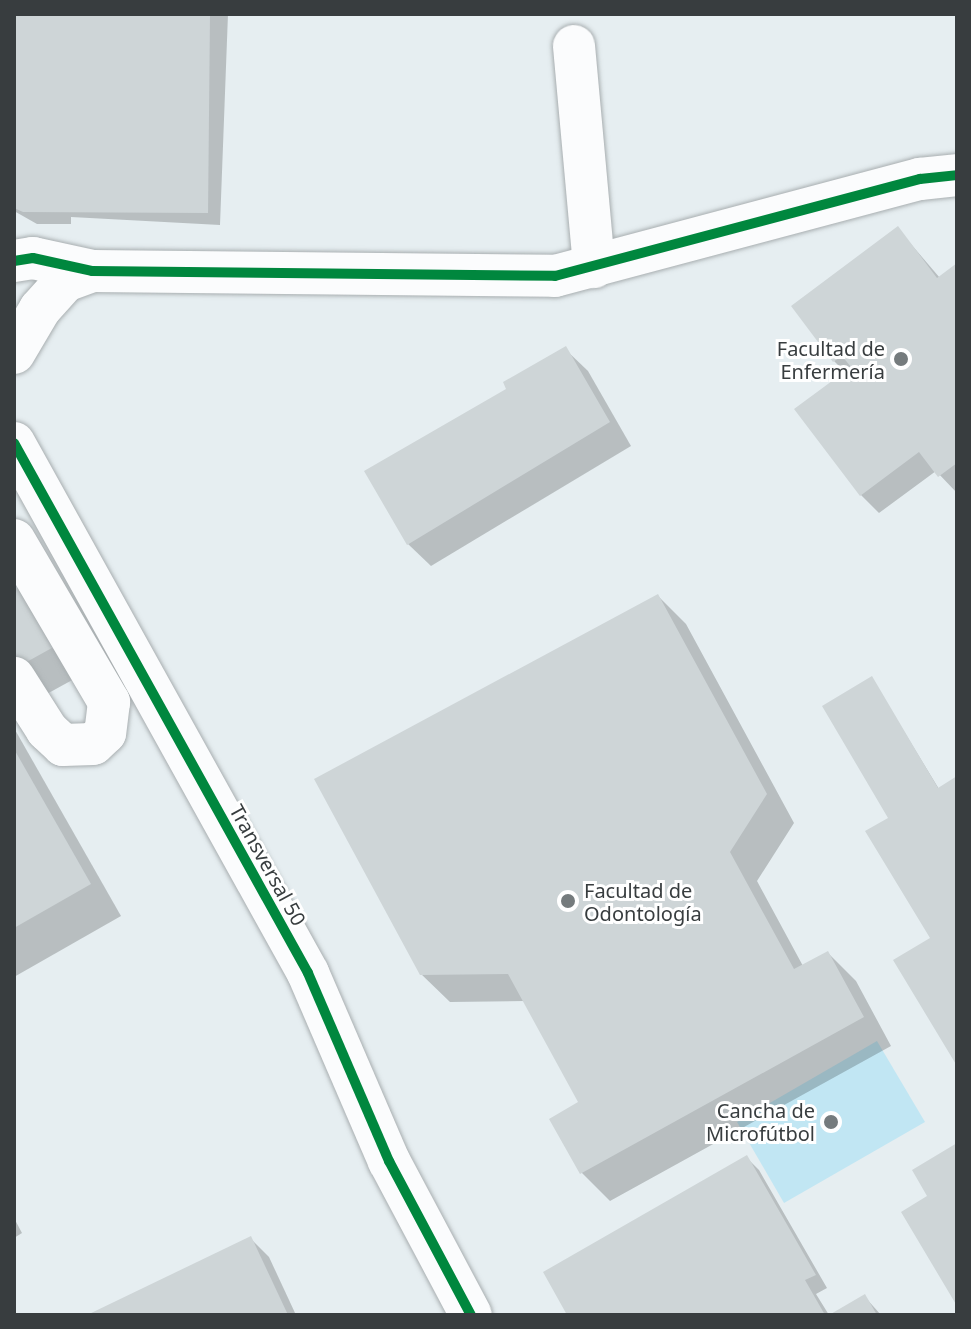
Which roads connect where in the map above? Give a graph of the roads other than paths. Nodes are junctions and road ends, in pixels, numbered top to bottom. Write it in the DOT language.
graph roads {
  1 [pos="574,46"];
  2 [pos="957,175"];
  3 [pos="20,255"];
  4 [pos="594,267"];
  5 [pos="92,271"];
  6 [pos="14,353"];
  7 [pos="14,443"];
  8 [pos="14,540"];
  9 [pos="14,678"];
  10 [pos="471,1315"];
  1 -- 4 [label="street"];
  2 -- 4 [label="street"];
  3 -- 5 [label="street"];
  4 -- 5 [label="street"];
  5 -- 6 [label="street"];
  7 -- 10 [label="street, Transversal 50"];
  8 -- 9 [label="street"];
}
